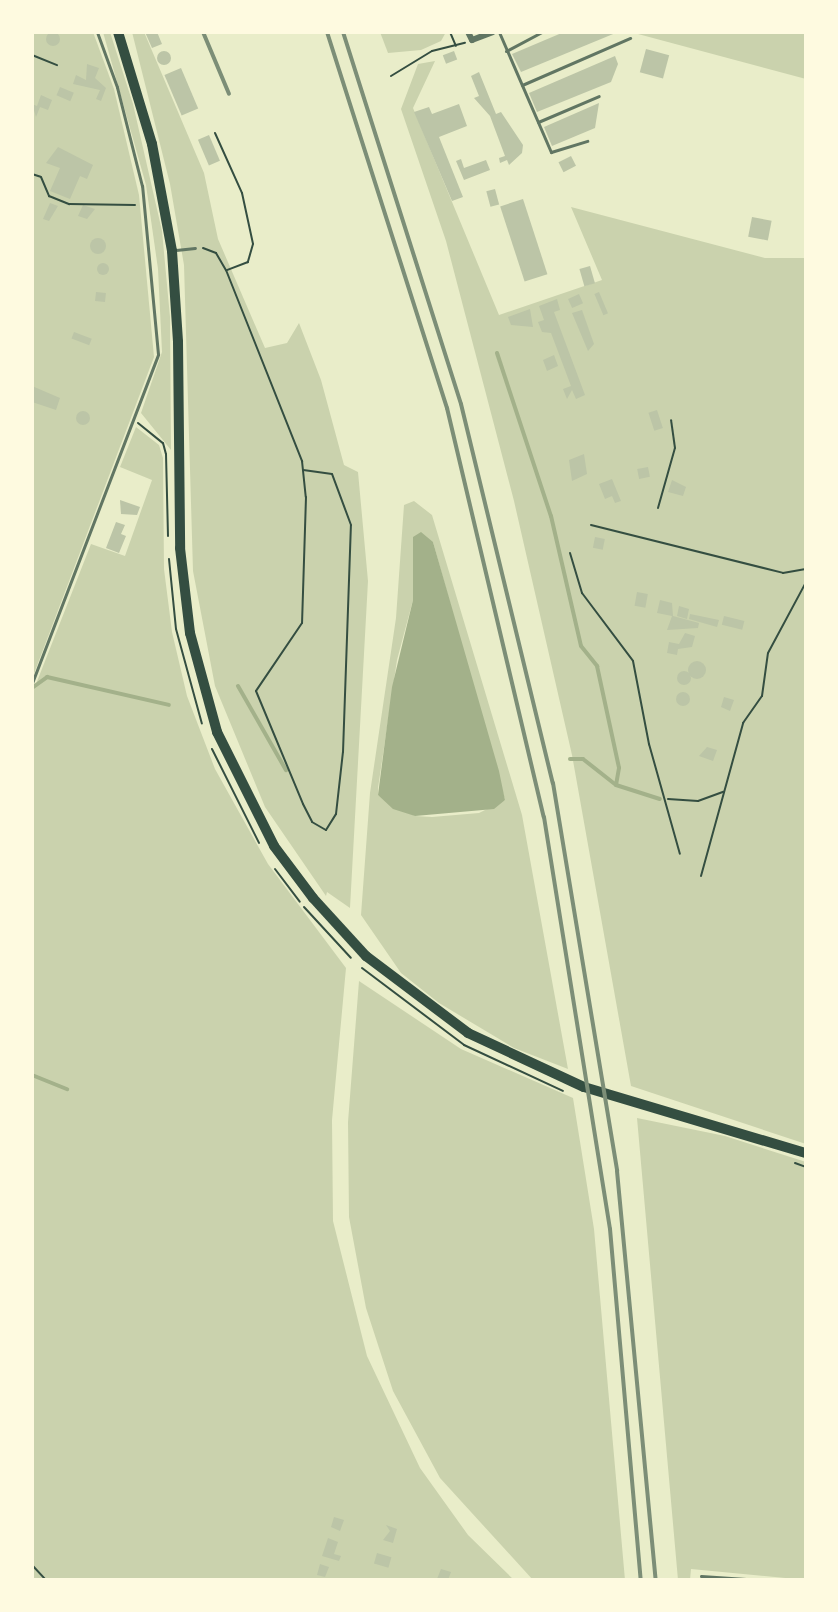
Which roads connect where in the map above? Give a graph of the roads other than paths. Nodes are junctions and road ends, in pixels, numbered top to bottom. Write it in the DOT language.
graph roads {
  1 [pos="97,32"];
  2 [pos="118,32"];
  3 [pos="468,32"];
  4 [pos="493,32"];
  5 [pos="499,32"];
  6 [pos="541,32"];
  7 [pos="630,38"];
  8 [pos="506,51"];
  9 [pos="522,85"];
  10 [pos="599,96"];
  11 [pos="538,122"];
  12 [pos="587,141"];
  13 [pos="195,248"];
  14 [pos="172,251"];
  15 [pos="32,683"];
  16 [pos="806,1153"];
  17 [pos="701,1576"];
  18 [pos="761,1580"];
  1 -- 15 [label="lane"];
  2 -- 14 [label="main road"];
  3 -- 4 [label="street"];
  5 -- 8 [label="lane"];
  6 -- 8 [label="lane"];
  7 -- 9 [label="lane"];
  8 -- 9 [label="lane"];
  9 -- 11 [label="lane"];
  10 -- 11 [label="lane"];
  11 -- 12 [label="lane"];
  13 -- 14 [label="lane"];
  14 -- 16 [label="main road"];
  17 -- 18 [label="lane"];
}
